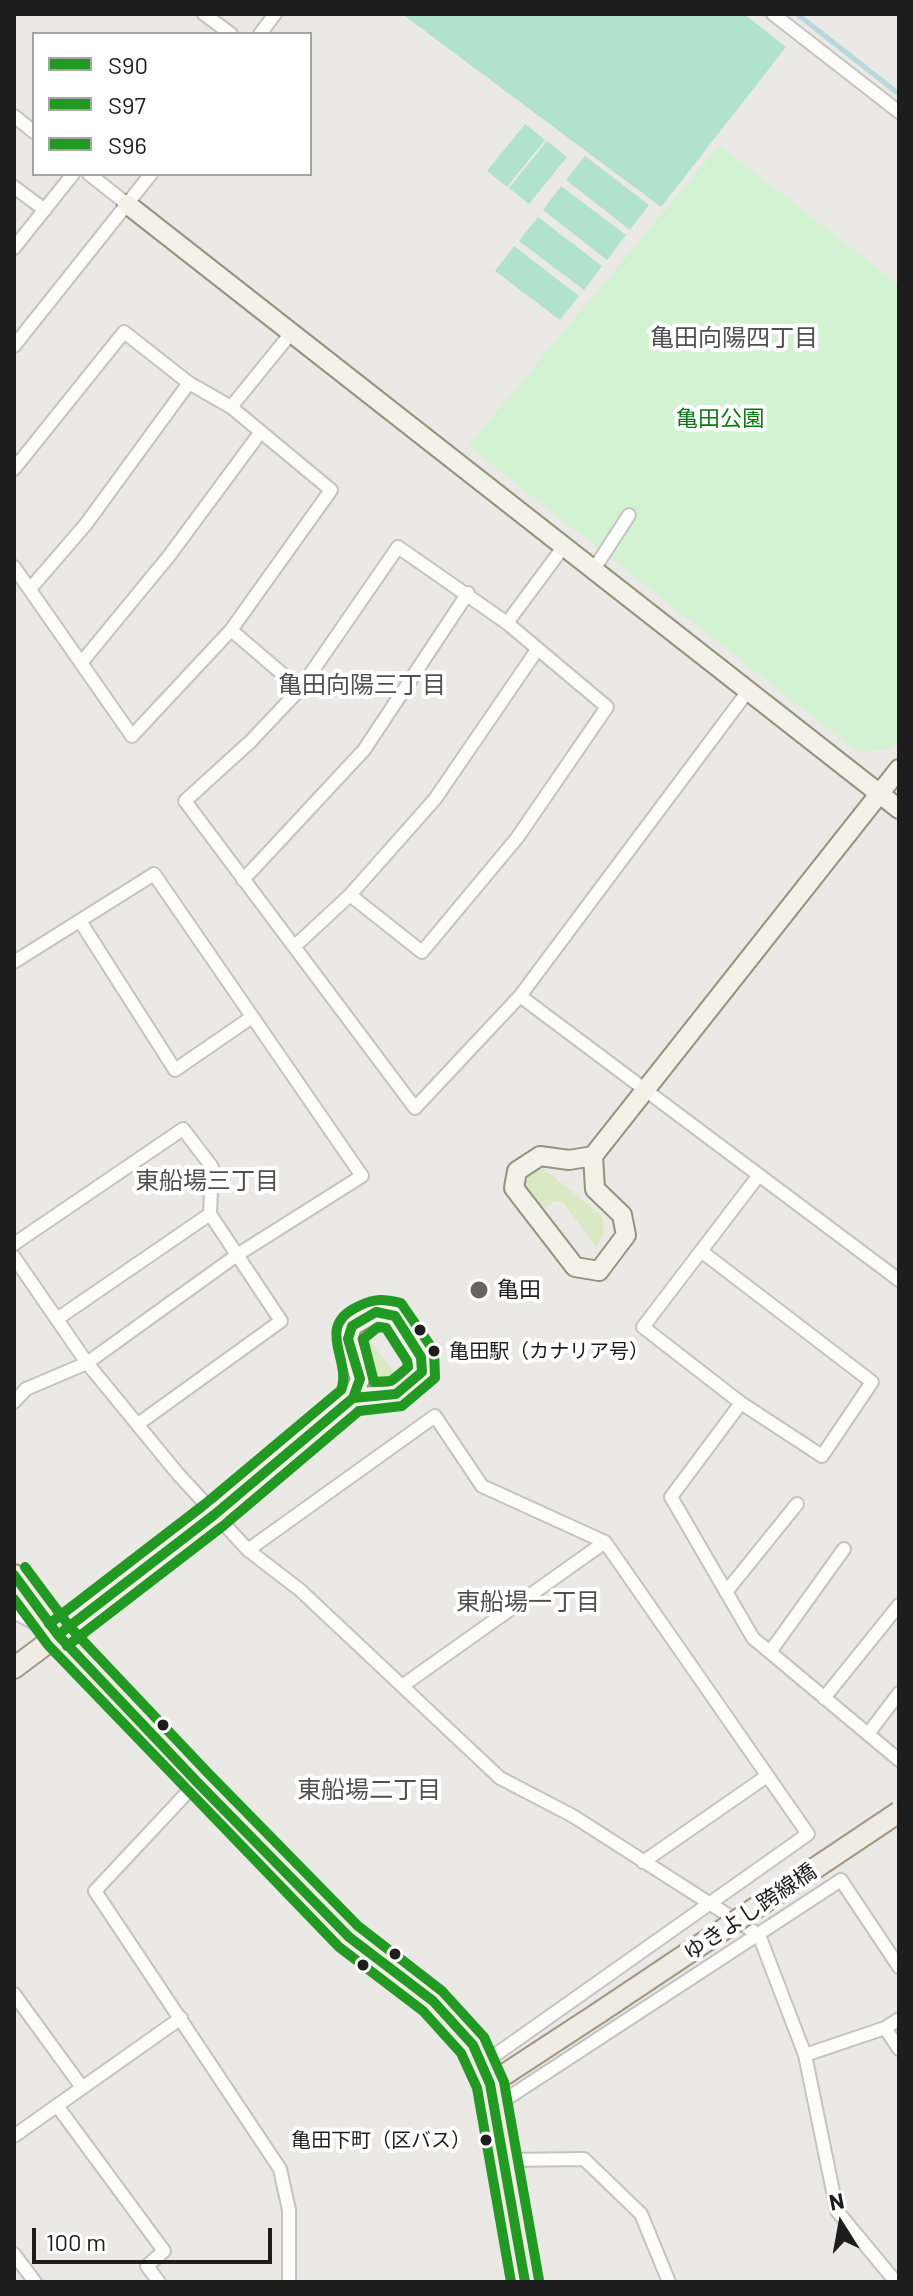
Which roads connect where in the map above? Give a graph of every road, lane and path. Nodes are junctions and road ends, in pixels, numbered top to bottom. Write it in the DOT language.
graph roads {
  1 [pos="204,14"];
  2 [pos="275,14"];
  3 [pos="773,14"];
  4 [pos="228,32"];
  5 [pos="262,32"];
  6 [pos="899,112"];
  7 [pos="14,116"];
  8 [pos="32,130"];
  9 [pos="71,176"];
  10 [pos="92,176"];
  11 [pos="149,176"];
  12 [pos="14,187"];
  13 [pos="127,204"];
  14 [pos="45,210"];
  15 [pos="14,248"];
  16 [pos="292,332"];
  17 [pos="14,346"];
  18 [pos="189,383"];
  19 [pos="231,407"];
  20 [pos="260,433"];
  21 [pos="14,469"];
  22 [pos="629,515"];
  23 [pos="564,546"];
  24 [pos="14,567"];
  25 [pos="594,569"];
  26 [pos="30,589"];
  27 [pos="468,593"];
  28 [pos="507,623"];
  29 [pos="231,630"];
  30 [pos="537,650"];
  31 [pos="81,663"];
  32 [pos="300,689"];
  33 [pos="748,691"];
  34 [pos="899,769"];
  35 [pos="880,794"];
  36 [pos="899,809"];
  37 [pos="243,880"];
  38 [pos="350,895"];
  39 [pos="80,921"];
  40 [pos="295,946"];
  41 [pos="14,962"];
  42 [pos="520,996"];
  43 [pos="252,1017"];
  44 [pos="645,1090"];
  45 [pos="593,1156"];
  46 [pos="759,1175"];
  47 [pos="210,1214"];
  48 [pos="14,1244"];
  49 [pos="701,1251"];
  50 [pos="237,1255"];
  51 [pos="14,1257"];
  52 [pos="899,1280"];
  53 [pos="57,1319"];
  54 [pos="87,1363"];
  55 [pos="353,1398"];
  56 [pos="14,1402"];
  57 [pos="741,1403"];
  58 [pos="138,1424"];
  59 [pos="797,1504"];
  60 [pos="214,1515"];
  61 [pos="605,1542"];
  62 [pos="844,1549"];
  63 [pos="248,1550"];
  64 [pos="14,1575"];
  65 [pos="726,1592"];
  66 [pos="899,1605"];
  67 [pos="14,1612"];
  68 [pos="58,1635"];
  69 [pos="770,1652"];
  70 [pos="14,1668"];
  71 [pos="402,1686"];
  72 [pos="899,1693"];
  73 [pos="824,1698"];
  74 [pos="868,1734"];
  75 [pos="899,1760"];
  76 [pos="767,1776"];
  77 [pos="197,1782"];
  78 [pos="899,1812"];
  79 [pos="643,1862"];
  80 [pos="708,1905"];
  81 [pos="759,1935"];
  82 [pos="899,1967"];
  83 [pos="14,1994"];
  84 [pos="181,2018"];
  85 [pos="899,2019"];
  86 [pos="885,2028"];
  87 [pos="899,2049"];
  88 [pos="805,2055"];
  89 [pos="481,2065"];
  90 [pos="490,2084"];
  91 [pos="81,2086"];
  92 [pos="58,2107"];
  93 [pos="494,2107"];
  94 [pos="14,2136"];
  95 [pos="504,2160"];
  96 [pos="14,2254"];
  97 [pos="35,2282"];
  98 [pos="159,2282"];
  99 [pos="289,2282"];
  100 [pos="525,2282"];
  101 [pos="669,2282"];
  102 [pos="896,2282"];
  1 -- 4 [label="street"];
  2 -- 5 [label="street"];
  3 -- 6 [label="street"];
  7 -- 8 [label="street"];
  9 -- 14 [label="street"];
  10 -- 13 [label="street"];
  11 -- 13 [label="street"];
  12 -- 14 [label="street"];
  13 -- 16 [label="street"];
  13 -- 17 [label="street"];
  14 -- 15 [label="street"];
  16 -- 19 [label="street"];
  16 -- 23 [label="street"];
  18 -- 19 [label="street"];
  18 -- 21 [label="street"];
  18 -- 26 [label="street"];
  19 -- 20 [label="street"];
  20 -- 29 [label="street"];
  20 -- 31 [label="street"];
  22 -- 25 [label="street"];
  23 -- 25 [label="street"];
  23 -- 28 [label="street"];
  24 -- 26 [label="street"];
  25 -- 33 [label="street"];
  26 -- 31 [label="street"];
  27 -- 28 [label="street"];
  27 -- 32 [label="street"];
  27 -- 37 [label="street"];
  28 -- 30 [label="street"];
  29 -- 31 [label="street"];
  29 -- 32 [label="street"];
  30 -- 38 [label="street"];
  30 -- 38 [label="street"];
  32 -- 37 [label="street"];
  33 -- 35 [label="street"];
  33 -- 42 [label="street"];
  34 -- 35 [label="street"];
  35 -- 36 [label="street"];
  35 -- 44 [label="street"];
  37 -- 40 [label="street"];
  38 -- 40 [label="street"];
  39 -- 41 [label="street"];
  39 -- 43 [label="street"];
  39 -- 43 [label="street"];
  40 -- 42 [label="street"];
  42 -- 44 [label="street"];
  43 -- 50 [label="street"];
  44 -- 45 [label="street"];
  44 -- 46 [label="street"];
  45 -- 45 [label="street"];
  46 -- 49 [label="street"];
  46 -- 52 [label="street"];
  47 -- 48 [label="street"];
  47 -- 50 [label="street"];
  47 -- 53 [label="street"];
  49 -- 57 [label="street"];
  49 -- 57 [label="street"];
  50 -- 54 [label="street"];
  50 -- 58 [label="street"];
  51 -- 53 [label="street"];
  53 -- 54 [label="street"];
  54 -- 56 [label="street"];
  54 -- 58 [label="street"];
  55 -- 55 [label="street"];
  55 -- 60 [label="street"];
  57 -- 65 [label="street"];
  58 -- 60 [label="street"];
  59 -- 65 [label="street"];
  60 -- 63 [label="street"];
  60 -- 68 [label="street"];
  61 -- 63 [label="street"];
  61 -- 71 [label="street"];
  61 -- 76 [label="street"];
  62 -- 69 [label="street"];
  63 -- 71 [label="street"];
  64 -- 68 [label="main road"];
  65 -- 69 [label="street"];
  66 -- 73 [label="street"];
  67 -- 68 [label="street"];
  68 -- 70 [label="main road"];
  68 -- 77 [label="main road"];
  69 -- 73 [label="street"];
  71 -- 79 [label="street"];
  72 -- 74 [label="street"];
  73 -- 74 [label="street"];
  74 -- 75 [label="street"];
  76 -- 79 [label="street"];
  76 -- 80 [label="street"];
  77 -- 84 [label="street"];
  77 -- 89 [label="main road"];
  78 -- 90 [label="main road, ゆきよし跨線橋, bridge"];
  79 -- 80 [label="street"];
  80 -- 81 [label="street"];
  80 -- 89 [label="street"];
  81 -- 82 [label="street"];
  81 -- 88 [label="street"];
  81 -- 93 [label="street"];
  83 -- 91 [label="street"];
  84 -- 91 [label="street"];
  84 -- 99 [label="street"];
  85 -- 86 [label="street"];
  86 -- 87 [label="street"];
  86 -- 88 [label="street"];
  88 -- 102 [label="street"];
  89 -- 90 [label="main road"];
  90 -- 93 [label="main road"];
  91 -- 92 [label="street"];
  92 -- 94 [label="street"];
  92 -- 98 [label="street"];
  93 -- 95 [label="main road"];
  95 -- 100 [label="main road"];
  95 -- 101 [label="street"];
  96 -- 97 [label="street"];
}
